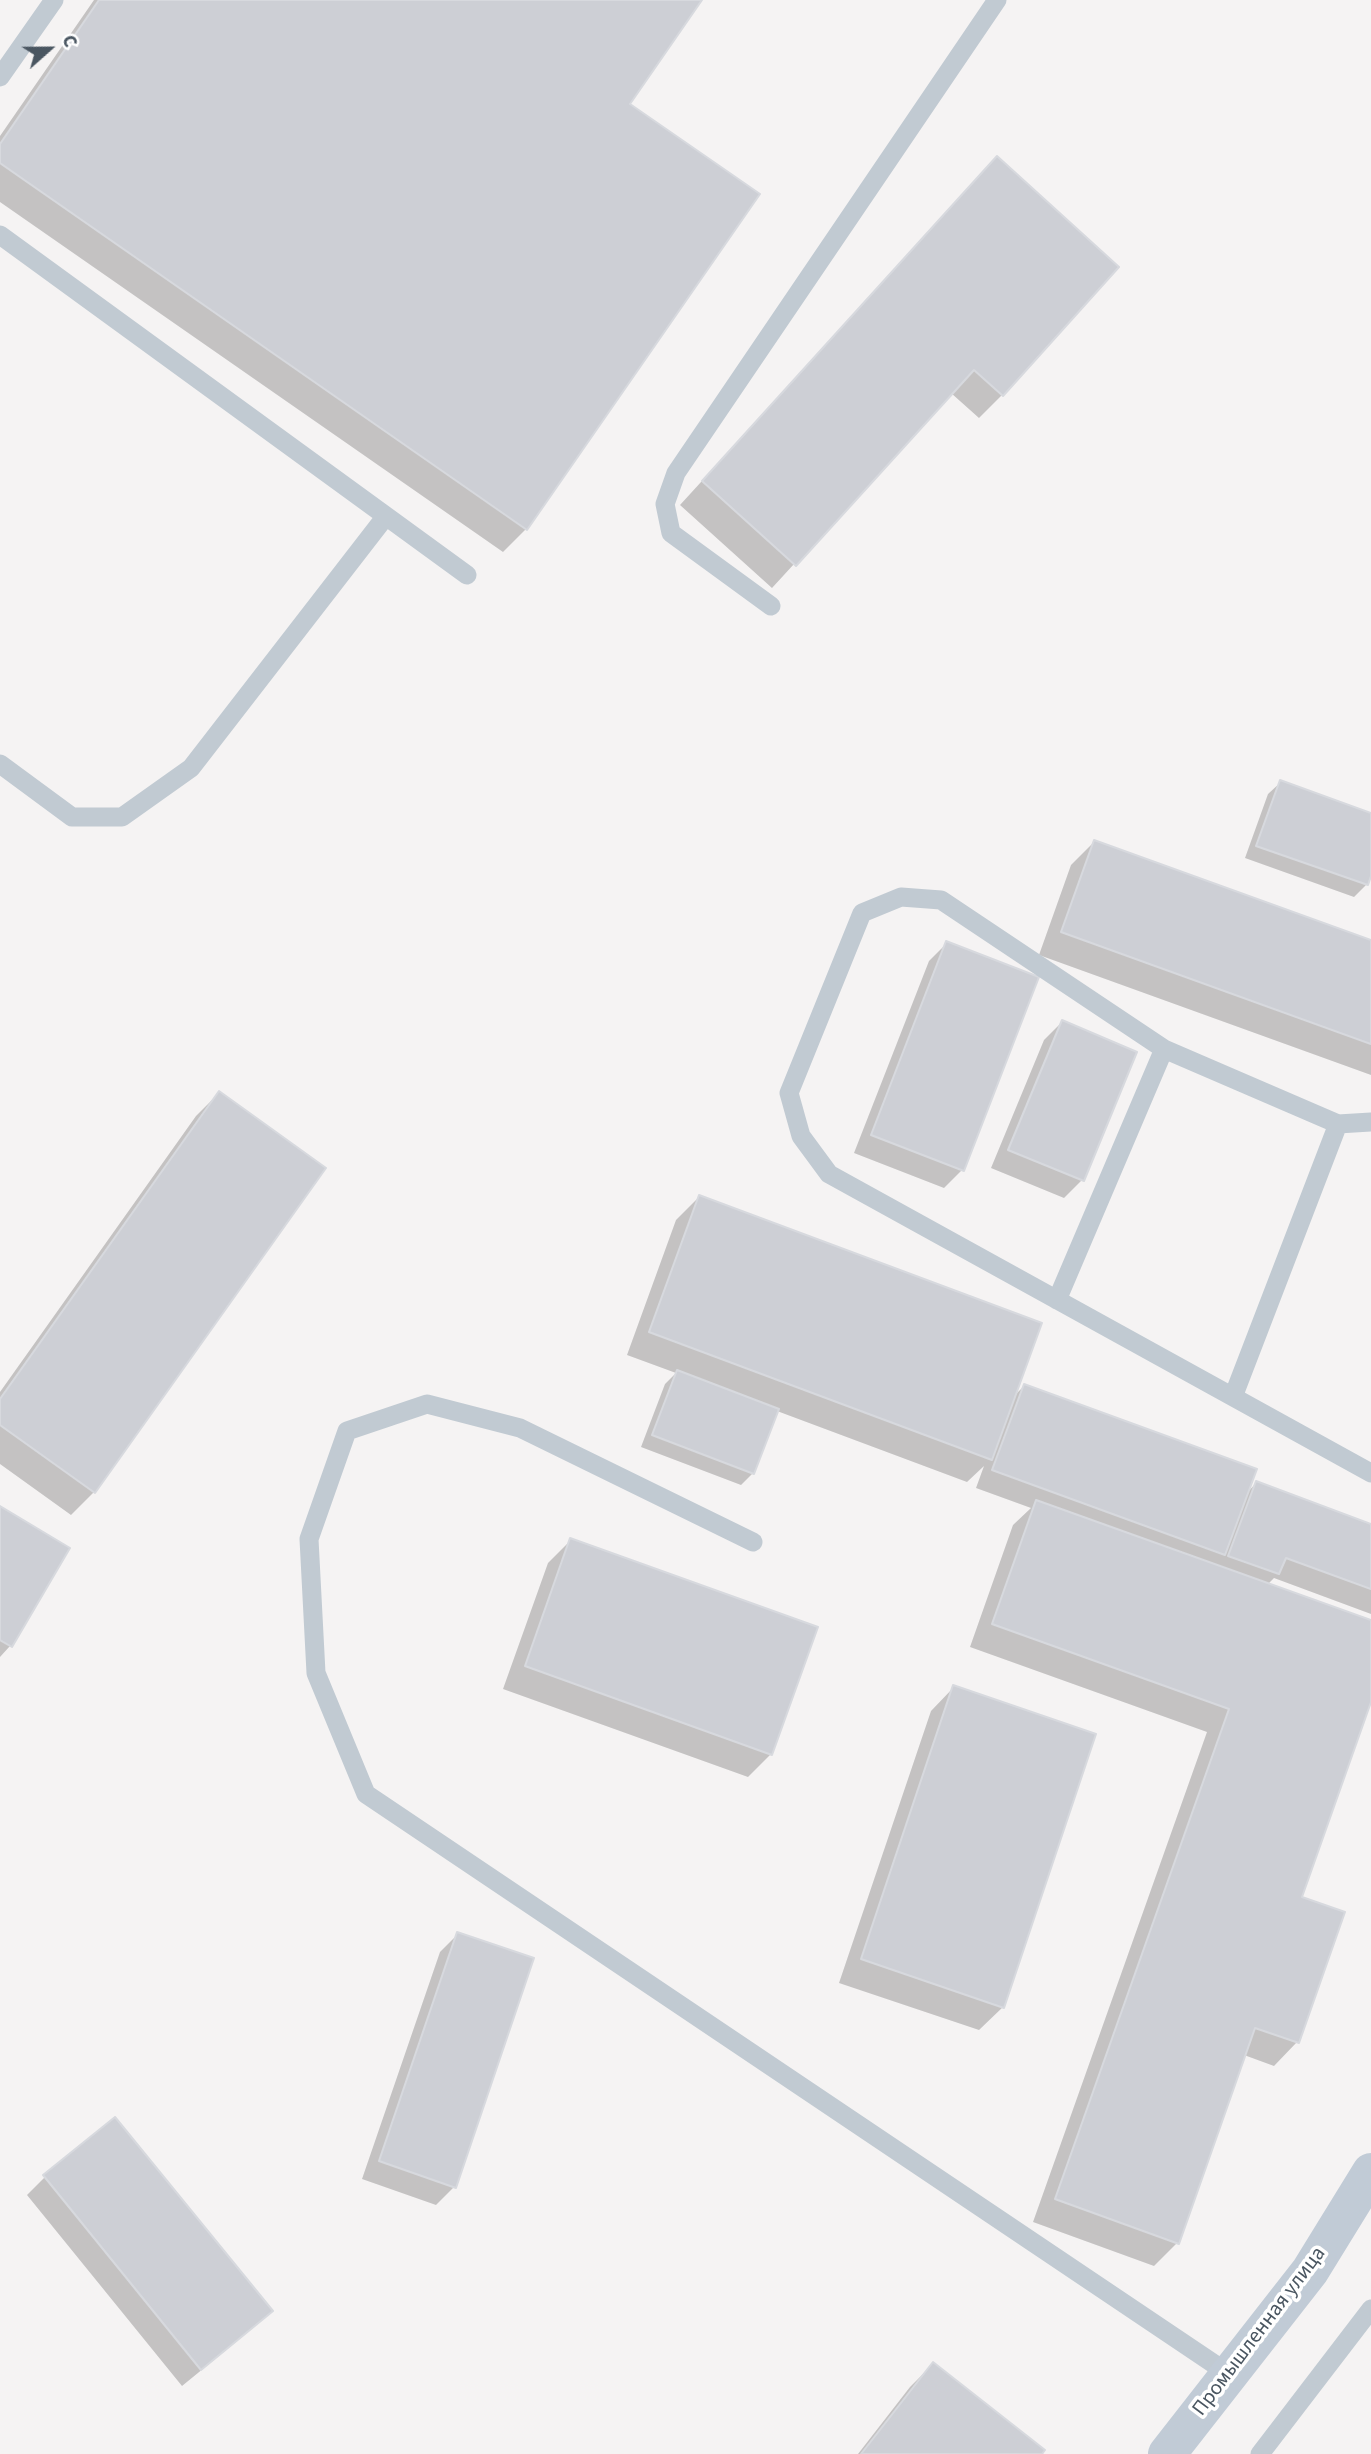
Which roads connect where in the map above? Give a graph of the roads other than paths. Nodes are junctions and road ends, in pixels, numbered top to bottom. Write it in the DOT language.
graph roads {
  1 [pos="54,0"];
  2 [pos="997,0"];
  3 [pos="0,77"];
  4 [pos="0,235"];
  5 [pos="386,516"];
  6 [pos="467,575"];
  7 [pos="771,607"];
  8 [pos="0,764"];
  9 [pos="1164,1049"];
  10 [pos="1371,1122"];
  11 [pos="1338,1124"];
  12 [pos="1057,1300"];
  13 [pos="1233,1397"];
  14 [pos="1371,1473"];
  15 [pos="753,1542"];
  16 [pos="1371,2172"];
  17 [pos="1371,2309"];
  18 [pos="1229,2374"];
  19 [pos="1167,2454"];
  20 [pos="1260,2454"];
  1 -- 3 [label="lane"];
  2 -- 7 [label="lane"];
  4 -- 5 [label="lane"];
  5 -- 6 [label="lane"];
  5 -- 8 [label="lane"];
  9 -- 11 [label="lane"];
  9 -- 12 [label="lane"];
  9 -- 12 [label="lane"];
  10 -- 11 [label="lane"];
  11 -- 13 [label="lane"];
  12 -- 13 [label="lane"];
  13 -- 14 [label="lane"];
  15 -- 18 [label="lane"];
  16 -- 18 [label="street, Промышленная улица"];
  17 -- 20 [label="lane"];
  18 -- 19 [label="street, Промышленная улица"];
}
